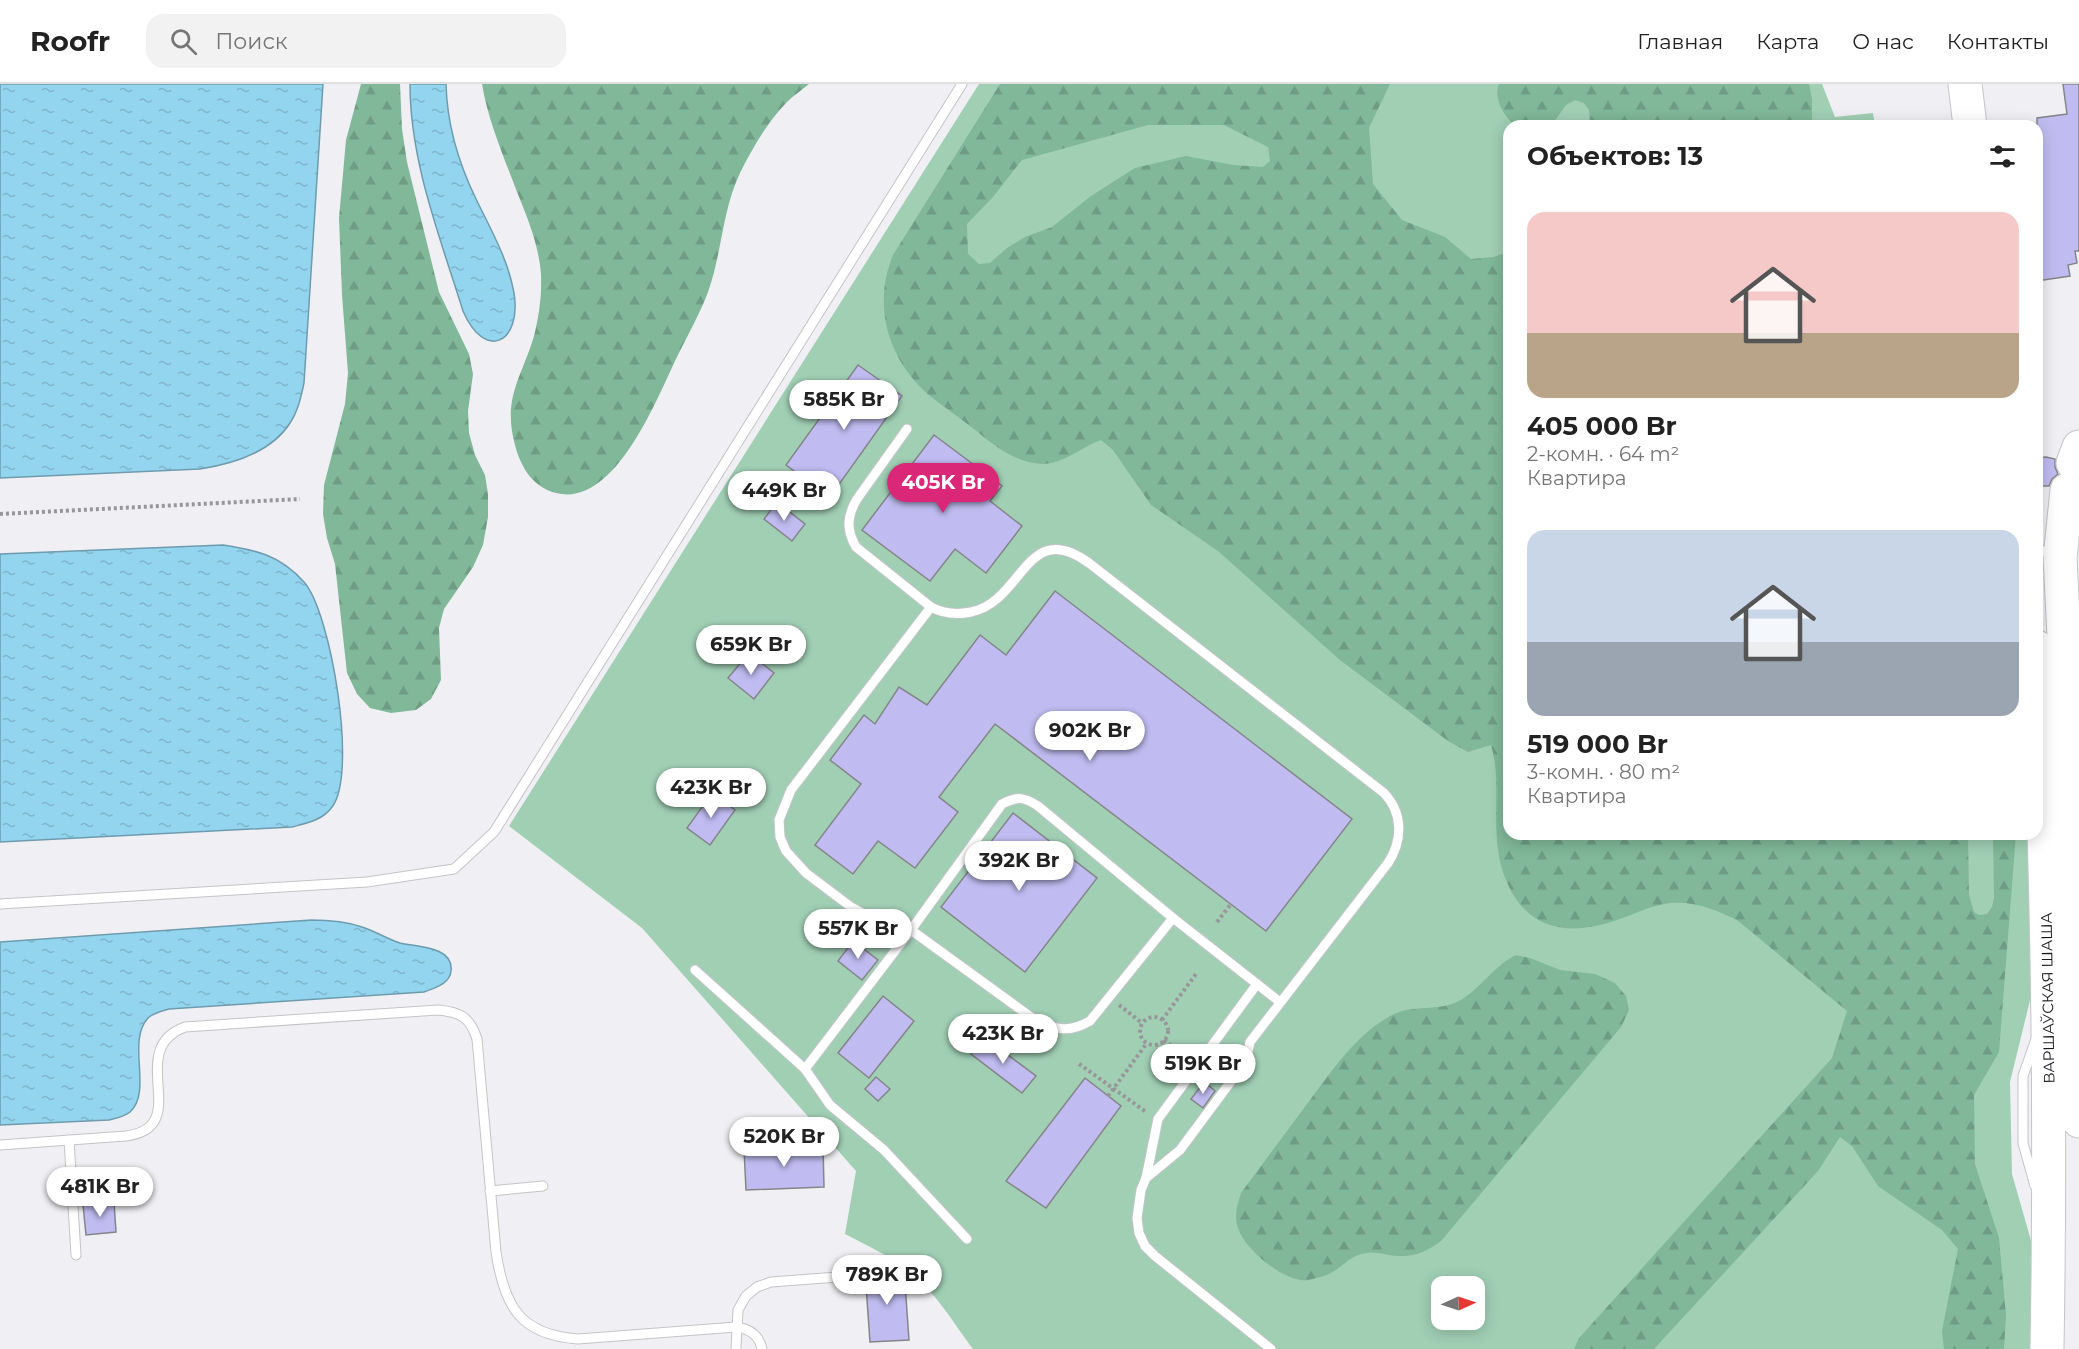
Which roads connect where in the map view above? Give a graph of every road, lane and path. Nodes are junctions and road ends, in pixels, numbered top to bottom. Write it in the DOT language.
graph roads {
  1 [pos="962,84"];
  2 [pos="1965,84"];
  3 [pos="1969,120"];
  4 [pos="907,429"];
  5 [pos="2073,467"];
  6 [pos="300,499"];
  7 [pos="0,514"];
  8 [pos="2049,553"];
  9 [pos="931,607"];
  10 [pos="2075,772"];
  11 [pos="2043,776"];
  12 [pos="0,904"];
  13 [pos="1231,904"];
  14 [pos="1173,918"];
  15 [pos="1216,922"];
  16 [pos="911,930"];
  17 [pos="695,970"];
  18 [pos="1196,974"];
  19 [pos="1257,984"];
  20 [pos="1110,998"];
  21 [pos="1280,1002"];
  22 [pos="1162,1020"];
  23 [pos="1142,1023"];
  24 [pos="1147,1043"];
  25 [pos="1079,1064"];
  26 [pos="805,1069"];
  27 [pos="1113,1089"];
  28 [pos="1108,1096"];
  29 [pos="1147,1113"];
  30 [pos="2079,1121"];
  31 [pos="69,1140"];
  32 [pos="0,1145"];
  33 [pos="1146,1178"];
  34 [pos="543,1186"];
  35 [pos="490,1191"];
  36 [pos="967,1239"];
  37 [pos="76,1255"];
  38 [pos="852,1276"];
  39 [pos="736,1328"];
  40 [pos="736,1349"];
  41 [pos="762,1349"];
  42 [pos="1270,1349"];
  43 [pos="2047,1349"];
  1 -- 12 [label="lane"];
  2 -- 3 [label="highway"];
  4 -- 9 [label="lane"];
  5 -- 8 [label="highway, ВАРШАЎСКАЯ ШАША"];
  6 -- 7 [label="path"];
  8 -- 10 [label="highway, ВАРШАЎСКАЯ ШАША"];
  9 -- 16 [label="lane"];
  9 -- 21 [label="lane"];
  10 -- 30 [label="highway, ВАРШАЎСКАЯ ШАША"];
  11 -- 43 [label="highway, ВАРШАЎСКАЯ ШАША"];
  13 -- 15 [label="path"];
  14 -- 16 [label="lane"];
  14 -- 19 [label="lane"];
  14 -- 20 [label="lane"];
  16 -- 20 [label="lane"];
  16 -- 26 [label="lane"];
  17 -- 26 [label="lane"];
  18 -- 22 [label="path"];
  19 -- 21 [label="lane"];
  19 -- 33 [label="lane"];
  20 -- 23 [label="path"];
  21 -- 33 [label="lane"];
  22 -- 23 [label="path"];
  22 -- 24 [label="path"];
  23 -- 24 [label="path"];
  24 -- 27 [label="path"];
  25 -- 27 [label="path"];
  26 -- 36 [label="lane"];
  27 -- 28 [label="path"];
  27 -- 29 [label="path"];
  31 -- 32 [label="lane"];
  31 -- 35 [label="lane"];
  31 -- 37 [label="lane"];
  33 -- 42 [label="lane"];
  34 -- 35 [label="lane"];
  35 -- 39 [label="lane"];
  38 -- 39 [label="lane"];
  39 -- 40 [label="lane"];
  39 -- 41 [label="lane"];
}
